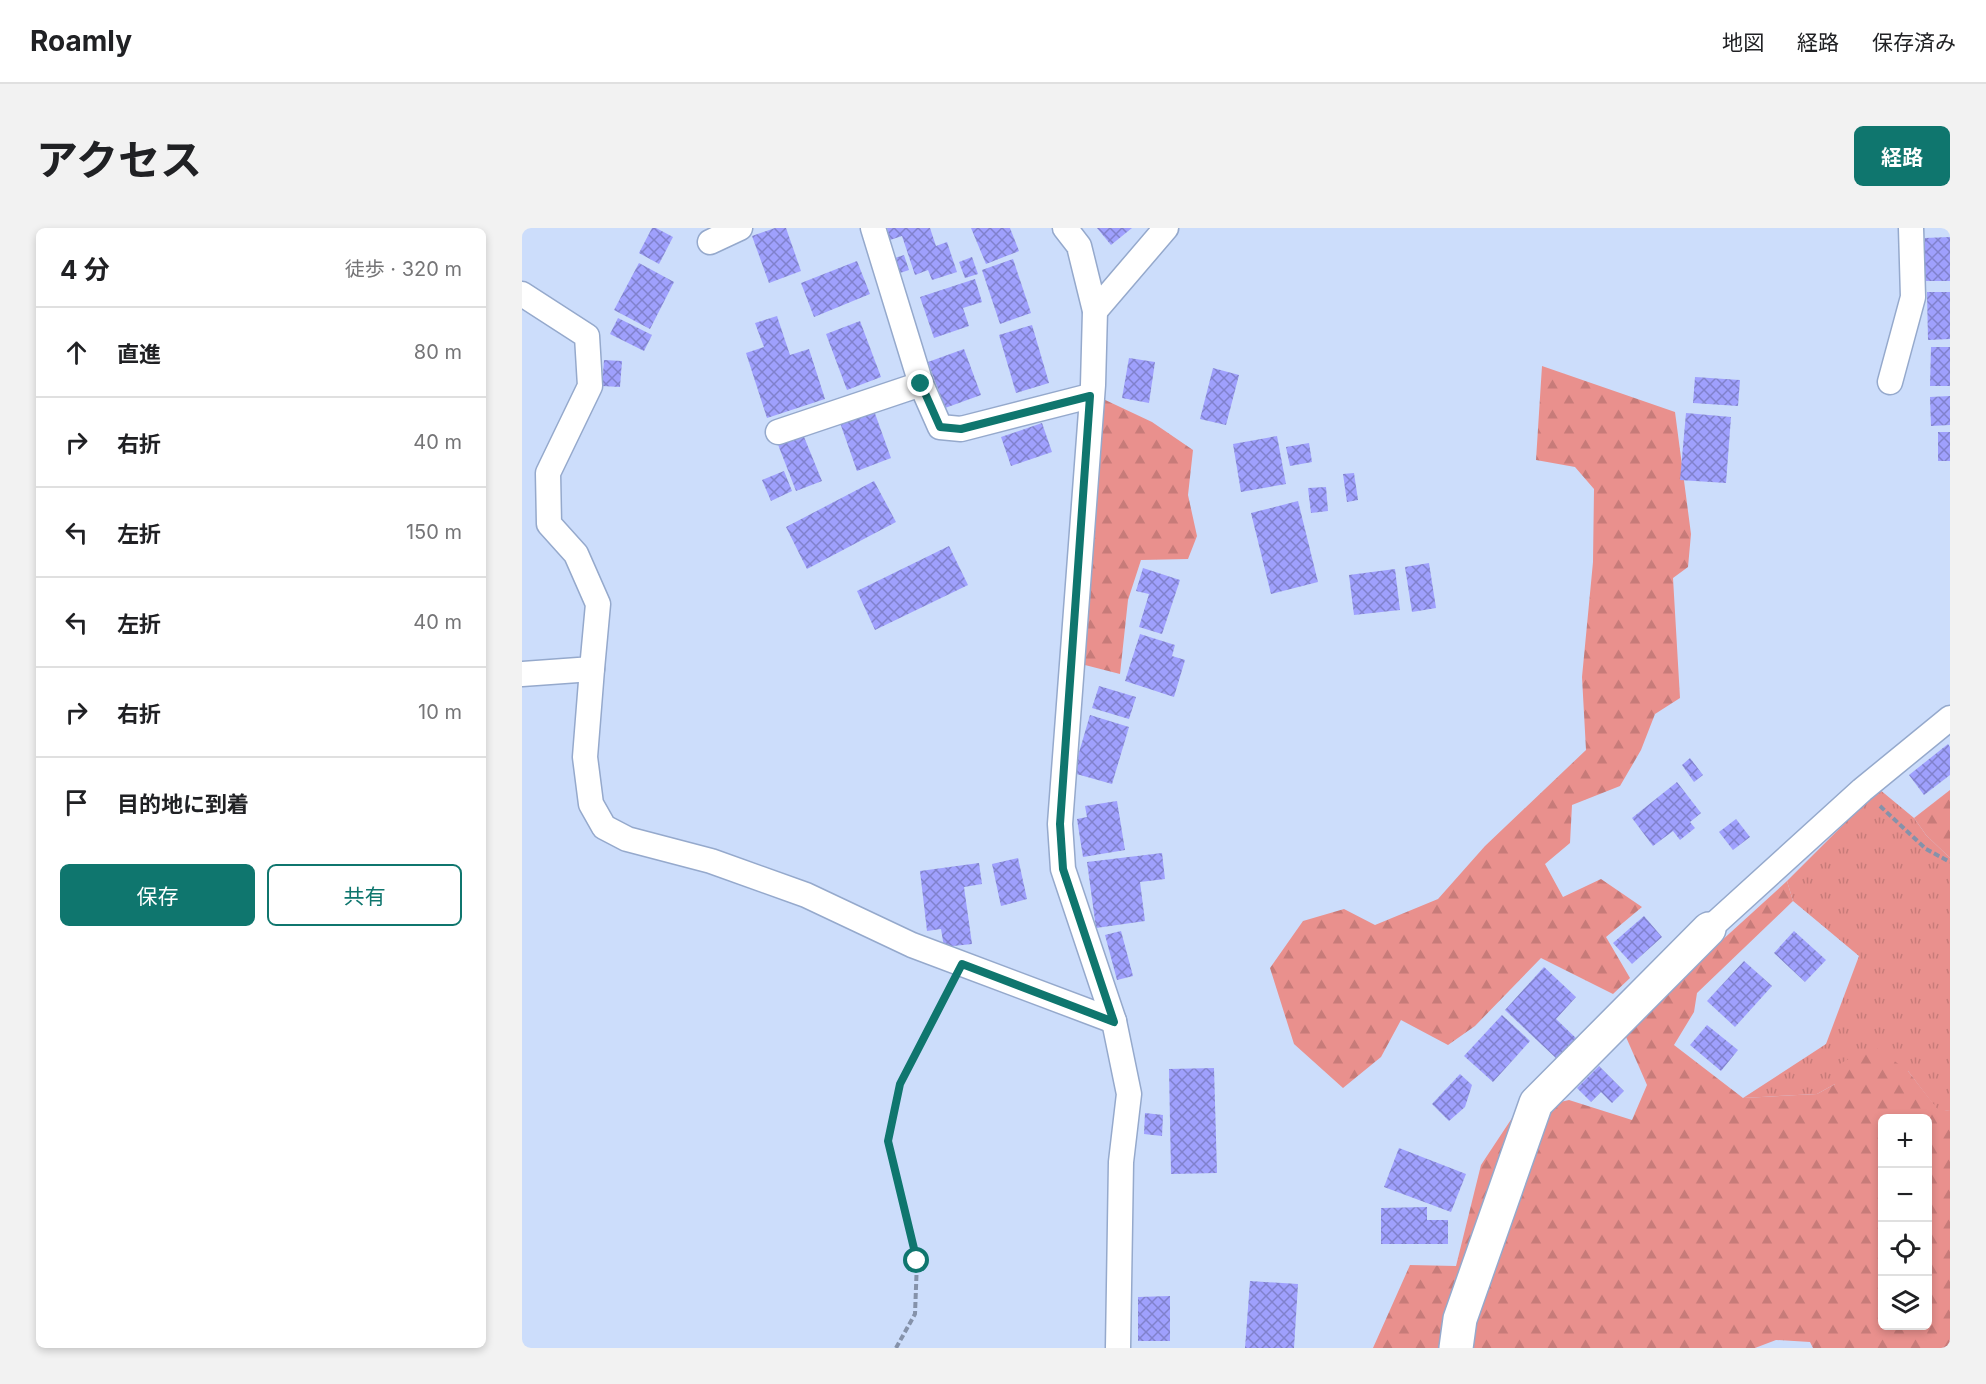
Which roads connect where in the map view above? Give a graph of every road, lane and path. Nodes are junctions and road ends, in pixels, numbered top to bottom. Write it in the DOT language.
graph roads {
  1 [pos="740,228"];
  2 [pos="873,228"];
  3 [pos="1065,228"];
  4 [pos="1166,228"];
  5 [pos="1911,228"];
  6 [pos="710,242"];
  7 [pos="522,294"];
  8 [pos="1095,311"];
  9 [pos="1890,382"];
  10 [pos="921,384"];
  11 [pos="1090,396"];
  12 [pos="778,432"];
  13 [pos="592,669"];
  14 [pos="522,674"];
  15 [pos="1950,718"];
  16 [pos="1862,790"];
  17 [pos="1950,861"];
  18 [pos="1710,929"];
  19 [pos="962,964"];
  20 [pos="1114,1022"];
  21 [pos="896,1348"];
  22 [pos="1118,1348"];
  23 [pos="1456,1348"];
  1 -- 6 [label="street"];
  2 -- 10 [label="street"];
  3 -- 8 [label="street"];
  4 -- 8 [label="street"];
  5 -- 9 [label="street"];
  7 -- 13 [label="street"];
  8 -- 11 [label="street"];
  10 -- 11 [label="street"];
  10 -- 12 [label="street"];
  11 -- 20 [label="street"];
  13 -- 14 [label="street"];
  13 -- 19 [label="street"];
  15 -- 16 [label="street"];
  16 -- 17 [label="path"];
  16 -- 18 [label="street"];
  18 -- 23 [label="street"];
  19 -- 20 [label="street"];
  19 -- 21 [label="path"];
  20 -- 22 [label="street"];
}
